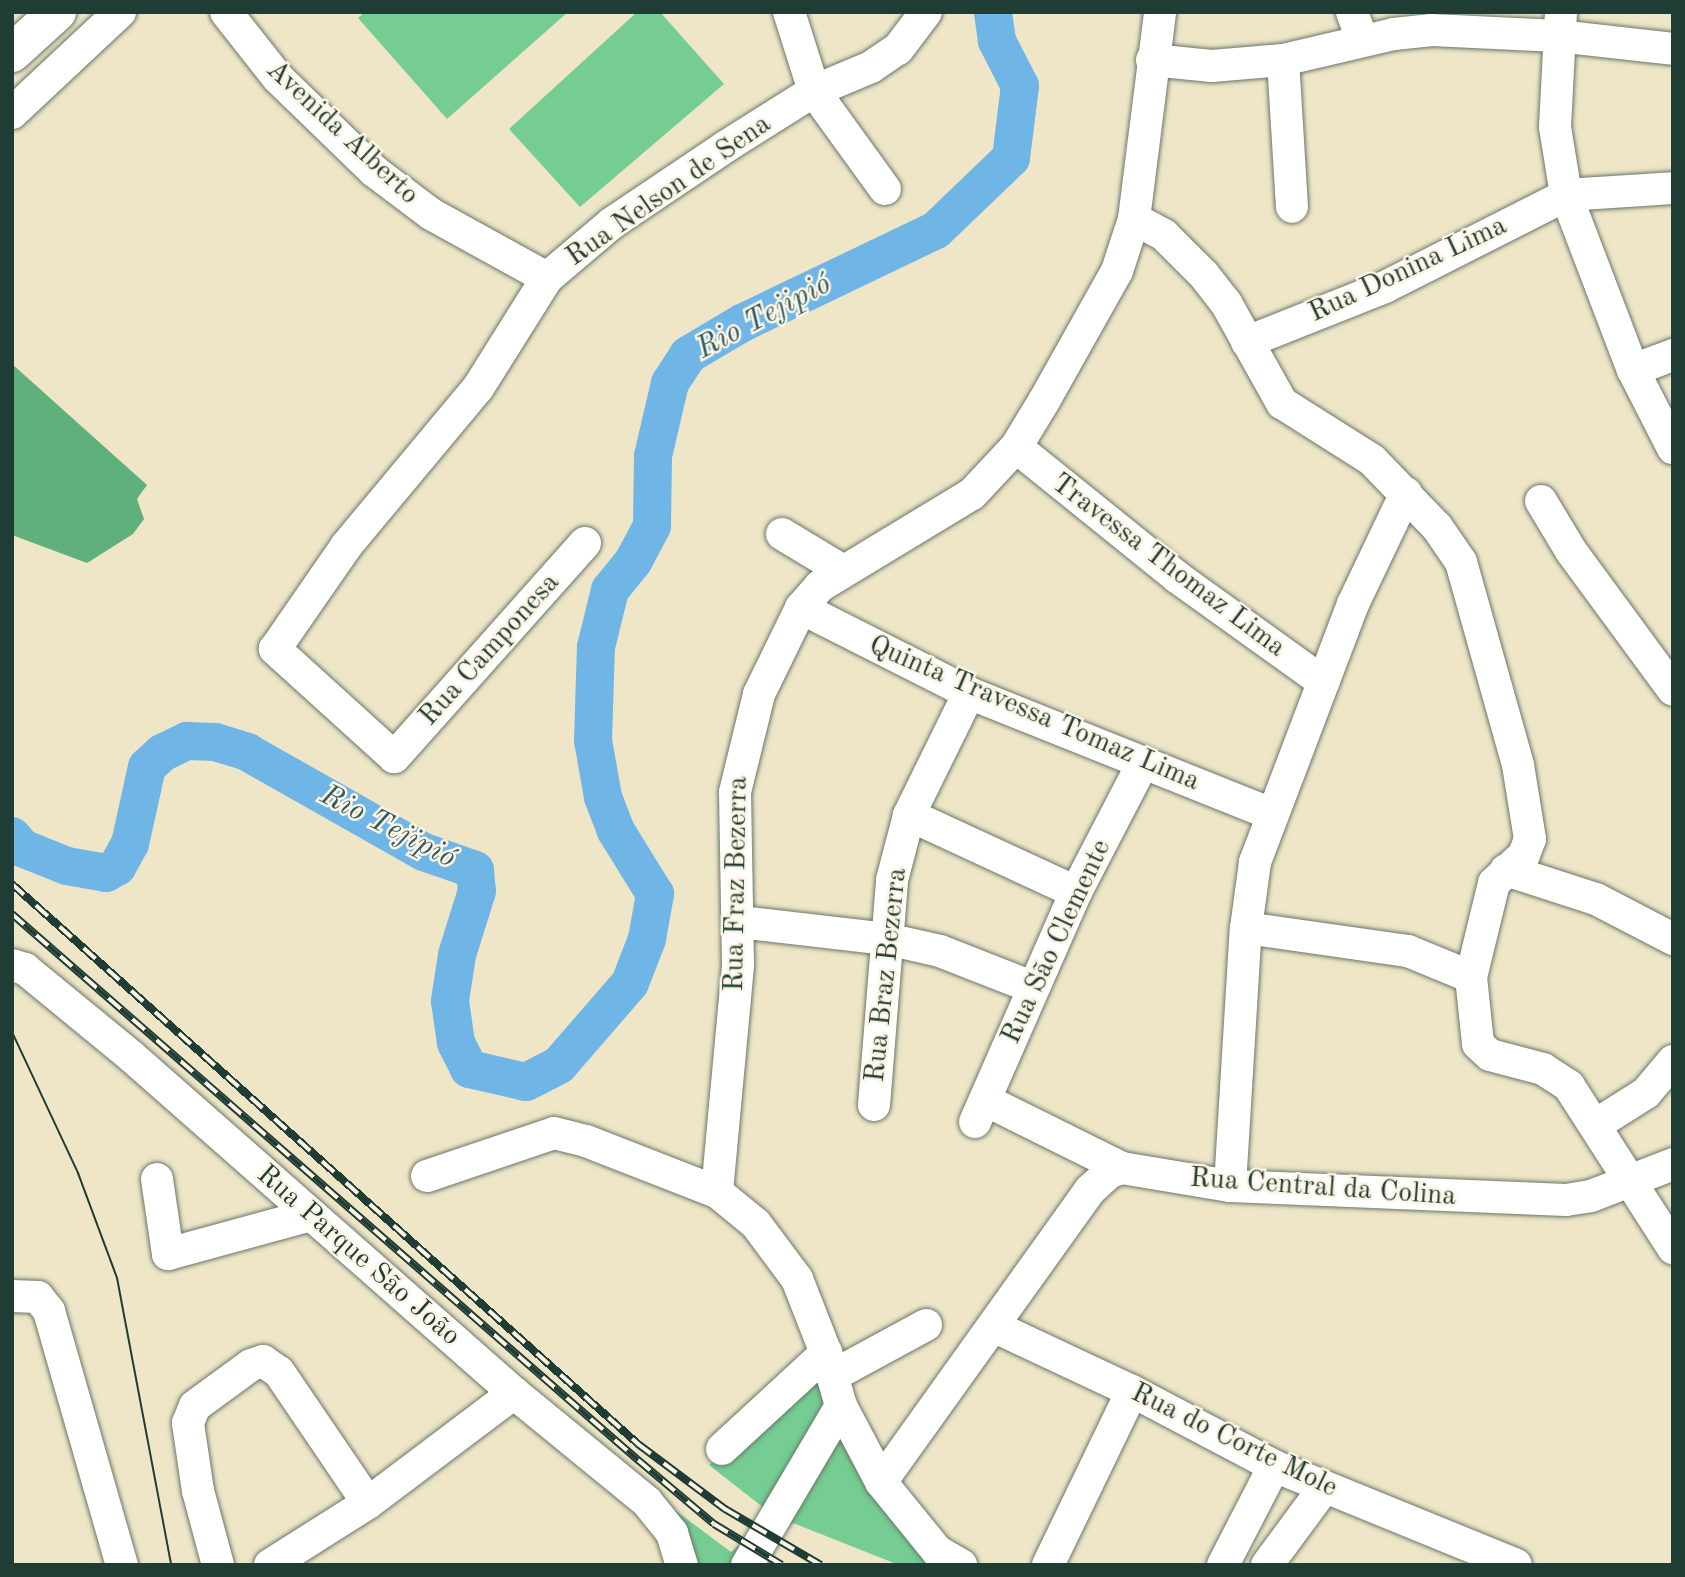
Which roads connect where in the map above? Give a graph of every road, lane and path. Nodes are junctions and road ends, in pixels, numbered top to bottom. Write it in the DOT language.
graph roads {
  1 [pos="57,12"];
  2 [pos="120,12"];
  3 [pos="226,12"];
  4 [pos="789,12"];
  5 [pos="926,12"];
  6 [pos="1160,12"];
  7 [pos="1559,24"];
  8 [pos="1357,26"];
  9 [pos="1673,49"];
  10 [pos="12,53"];
  11 [pos="1152,60"];
  12 [pos="1283,60"];
  13 [pos="814,91"];
  14 [pos="12,113"];
  15 [pos="1673,188"];
  16 [pos="885,189"];
  17 [pos="1566,195"];
  18 [pos="1292,206"];
  19 [pos="1134,219"];
  20 [pos="547,278"];
  21 [pos="1247,342"];
  22 [pos="1673,355"];
  23 [pos="1633,370"];
  24 [pos="1016,447"];
  25 [pos="1673,448"];
  26 [pos="1406,493"];
  27 [pos="1541,501"];
  28 [pos="782,534"];
  29 [pos="585,543"];
  30 [pos="840,569"];
  31 [pos="801,608"];
  32 [pos="1323,682"];
  33 [pos="1673,690"];
  34 [pos="969,693"];
  35 [pos="394,757"];
  36 [pos="1143,763"];
  37 [pos="1271,814"];
  38 [pos="909,815"];
  39 [pos="1506,870"];
  40 [pos="1076,892"];
  41 [pos="740,922"];
  42 [pos="1246,928"];
  43 [pos="887,939"];
  44 [pos="1673,939"];
  45 [pos="12,965"];
  46 [pos="1471,977"];
  47 [pos="1032,986"];
  48 [pos="1673,1061"];
  49 [pos="874,1105"];
  50 [pos="980,1111"];
  51 [pos="1597,1124"];
  52 [pos="1673,1164"];
  53 [pos="1122,1168"];
  54 [pos="428,1176"];
  55 [pos="157,1179"];
  56 [pos="1632,1181"];
  57 [pos="1230,1186"];
  58 [pos="717,1192"];
  59 [pos="311,1215"];
  60 [pos="1673,1248"];
  61 [pos="12,1296"];
  62 [pos="926,1325"];
  63 [pos="993,1326"];
  64 [pos="829,1364"];
  65 [pos="1132,1391"];
  66 [pos="514,1393"];
  67 [pos="841,1406"];
  68 [pos="722,1449"];
  69 [pos="1274,1466"];
  70 [pos="881,1482"];
  71 [pos="1325,1488"];
  72 [pos="368,1503"];
  73 [pos="1481,1558"];
  74 [pos="122,1565"];
  75 [pos="218,1565"];
  76 [pos="270,1565"];
  77 [pos="682,1565"];
  78 [pos="747,1565"];
  79 [pos="961,1565"];
  80 [pos="1048,1565"];
  81 [pos="1223,1565"];
  82 [pos="1267,1565"];
  83 [pos="1516,1565"];
  1 -- 10 [label="highway"];
  2 -- 14 [label="street"];
  3 -- 20 [label="street, Avenida Alberto"];
  4 -- 13 [label="street"];
  5 -- 13 [label="street, Rua Nelson de Sena"];
  6 -- 11 [label="street, Rua Fraz Bezerra"];
  7 -- 8 [label="street"];
  7 -- 9 [label="street"];
  7 -- 17 [label="street"];
  8 -- 12 [label="street"];
  11 -- 12 [label="street"];
  11 -- 19 [label="street, Rua Fraz Bezerra"];
  12 -- 18 [label="street"];
  13 -- 16 [label="street"];
  13 -- 20 [label="street, Rua Nelson de Sena"];
  15 -- 17 [label="street"];
  17 -- 21 [label="street, Rua Donina Lima"];
  17 -- 23 [label="street"];
  19 -- 21 [label="street"];
  19 -- 24 [label="street, Rua Fraz Bezerra"];
  20 -- 35 [label="street, Rua Nelson de Sena"];
  21 -- 26 [label="street"];
  22 -- 23 [label="street"];
  23 -- 25 [label="street"];
  24 -- 30 [label="street, Rua Fraz Bezerra"];
  24 -- 32 [label="street, Travessa Thomaz Lima"];
  26 -- 32 [label="street"];
  26 -- 39 [label="street"];
  27 -- 33 [label="street"];
  28 -- 30 [label="street"];
  29 -- 35 [label="street, Rua Camponesa"];
  30 -- 31 [label="street, Rua Fraz Bezerra"];
  31 -- 34 [label="street, Quinta Travessa Tomaz Lima"];
  31 -- 41 [label="street, Rua Fraz Bezerra"];
  32 -- 37 [label="street"];
  34 -- 36 [label="street, Quinta Travessa Tomaz Lima"];
  34 -- 38 [label="street, Rua Braz Bezerra"];
  36 -- 37 [label="street, Quinta Travessa Tomaz Lima"];
  36 -- 40 [label="street, Rua São Clemente"];
  37 -- 42 [label="street"];
  38 -- 40 [label="street"];
  38 -- 43 [label="street, Rua Braz Bezerra"];
  39 -- 44 [label="street"];
  39 -- 46 [label="street"];
  40 -- 47 [label="street, Rua São Clemente"];
  41 -- 43 [label="street"];
  41 -- 58 [label="street, Rua Fraz Bezerra"];
  42 -- 46 [label="street"];
  42 -- 57 [label="street"];
  43 -- 47 [label="street"];
  43 -- 49 [label="street, Rua Braz Bezerra"];
  45 -- 59 [label="street, Rua Parque São João"];
  46 -- 51 [label="street"];
  47 -- 50 [label="street, Rua São Clemente"];
  48 -- 51 [label="street"];
  50 -- 53 [label="street, Rua Central da Colina"];
  51 -- 56 [label="street"];
  52 -- 56 [label="street, Rua Central da Colina"];
  53 -- 57 [label="street, Rua Central da Colina"];
  53 -- 63 [label="street"];
  54 -- 58 [label="street"];
  55 -- 59 [label="street"];
  56 -- 57 [label="street, Rua Central da Colina"];
  56 -- 60 [label="street"];
  58 -- 64 [label="street"];
  59 -- 66 [label="street, Rua Parque São João"];
  61 -- 74 [label="street"];
  62 -- 64 [label="street"];
  63 -- 65 [label="street, Rua do Corte Mole"];
  63 -- 70 [label="street"];
  64 -- 67 [label="street"];
  64 -- 68 [label="street"];
  65 -- 69 [label="street, Rua do Corte Mole"];
  65 -- 80 [label="street"];
  66 -- 72 [label="street"];
  66 -- 77 [label="street, Rua Parque São João"];
  67 -- 70 [label="street"];
  67 -- 78 [label="street"];
  69 -- 71 [label="street, Rua do Corte Mole"];
  69 -- 81 [label="street"];
  70 -- 79 [label="street"];
  71 -- 73 [label="street, Rua do Corte Mole"];
  71 -- 82 [label="street"];
  72 -- 75 [label="street"];
  72 -- 76 [label="street"];
  73 -- 83 [label="street, Rua do Corte Mole"];
}
